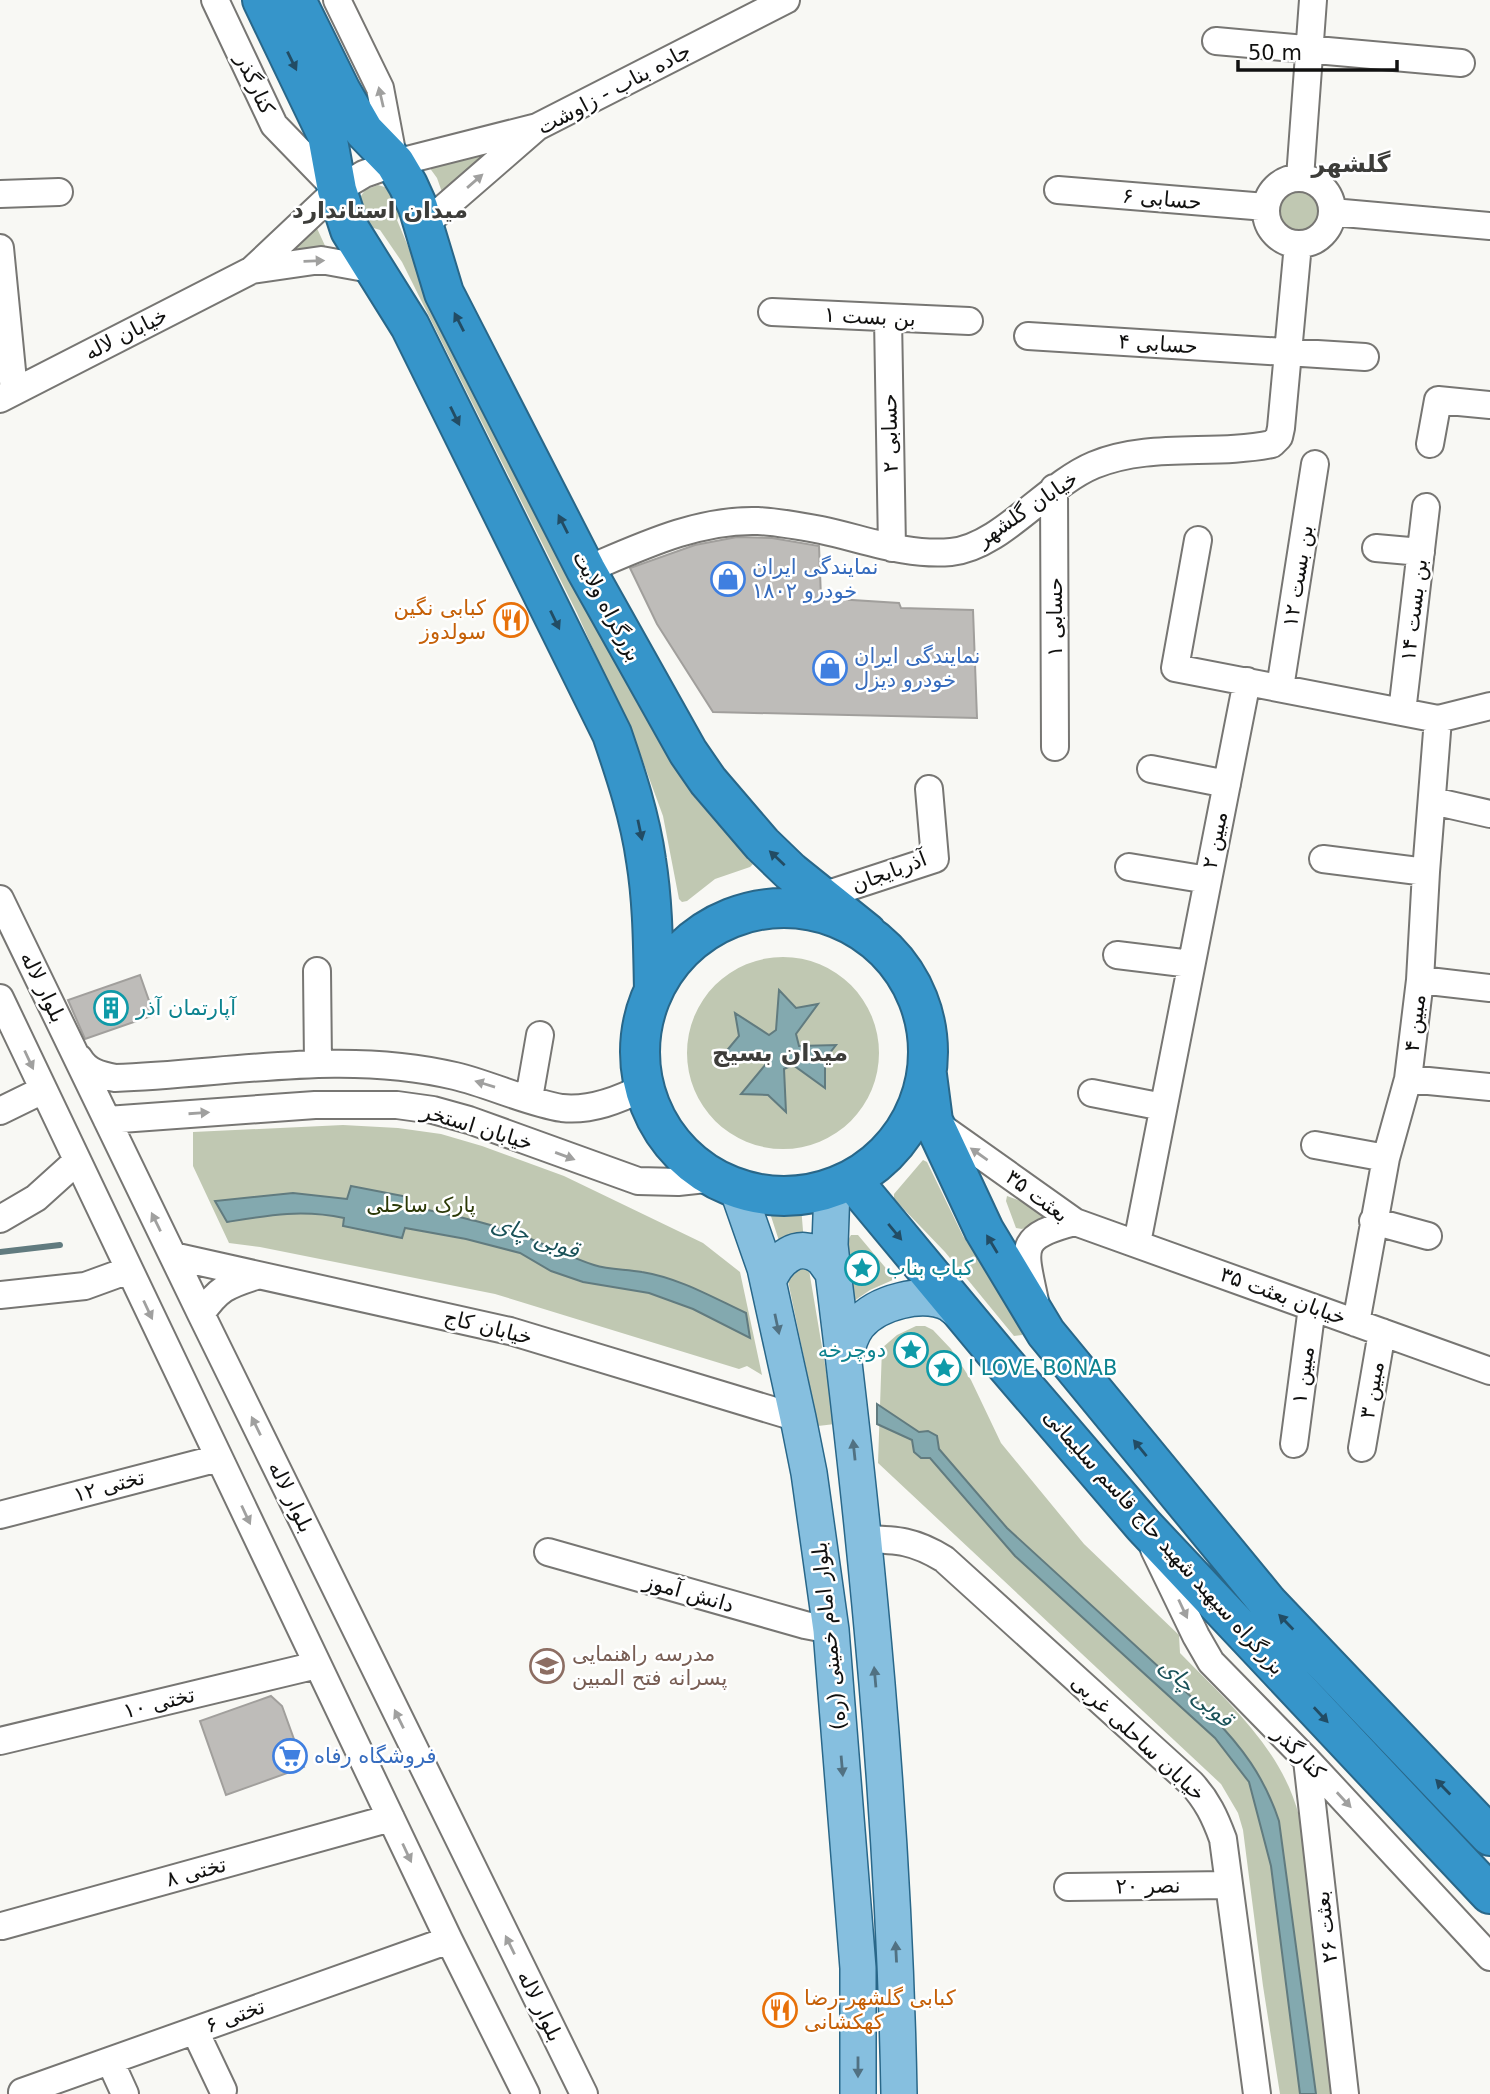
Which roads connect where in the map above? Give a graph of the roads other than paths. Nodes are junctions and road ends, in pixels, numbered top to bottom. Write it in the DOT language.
graph roads {
  1 [pos="215,0"];
  2 [pos="262,0"];
  3 [pos="296,0"];
  4 [pos="337,0"];
  5 [pos="786,0"];
  6 [pos="1313,0"];
  7 [pos="1216,41"];
  8 [pos="1310,49"];
  9 [pos="1461,63"];
  10 [pos="537,127"];
  11 [pos="394,163"];
  12 [pos="1300,178"];
  13 [pos="337,190"];
  14 [pos="1058,190"];
  15 [pos="59,192"];
  16 [pos="0,194"];
  17 [pos="1266,207"];
  18 [pos="1332,212"];
  19 [pos="423,226"];
  20 [pos="1490,226"];
  21 [pos="1298,244"];
  22 [pos="0,248"];
  23 [pos="0,256"];
  24 [pos="252,270"];
  25 [pos="376,270"];
  26 [pos="772,312"];
  27 [pos="888,318"];
  28 [pos="969,321"];
  29 [pos="1028,336"];
  30 [pos="1288,353"];
  31 [pos="1365,357"];
  32 [pos="7,395"];
  33 [pos="1490,405"];
  34 [pos="1430,444"];
  35 [pos="1315,464"];
  36 [pos="1054,488"];
  37 [pos="1426,507"];
  38 [pos="1198,540"];
  39 [pos="892,548"];
  40 [pos="1376,548"];
  41 [pos="1421,552"];
  42 [pos="586,570"];
  43 [pos="1247,681"];
  44 [pos="1280,688"];
  45 [pos="1490,706"];
  46 [pos="1402,712"];
  47 [pos="1438,719"];
  48 [pos="1055,747"];
  49 [pos="1151,769"];
  50 [pos="1227,784"];
  51 [pos="929,789"];
  52 [pos="1433,801"];
  53 [pos="1490,814"];
  54 [pos="1323,859"];
  55 [pos="1129,867"];
  56 [pos="1426,872"];
  57 [pos="1208,880"];
  58 [pos="822,896"];
  59 [pos="0,899"];
  60 [pos="867,933"];
  61 [pos="1117,955"];
  62 [pos="1191,964"];
  63 [pos="317,971"];
  64 [pos="1420,980"];
  65 [pos="1490,988"];
  66 [pos="653,990"];
  67 [pos="0,998"];
  68 [pos="540,1035"];
  69 [pos="67,1037"];
  70 [pos="318,1063"];
  71 [pos="928,1075"];
  72 [pos="143,1077"];
  73 [pos="1408,1079"];
  74 [pos="644,1087"];
  75 [pos="1490,1087"];
  76 [pos="43,1090"];
  77 [pos="1092,1093"];
  78 [pos="529,1098"];
  79 [pos="1163,1107"];
  80 [pos="0,1111"];
  81 [pos="150,1117"];
  82 [pos="107,1120"];
  83 [pos="933,1121"];
  84 [pos="1315,1145"];
  85 [pos="1386,1158"];
  86 [pos="77,1161"];
  87 [pos="726,1183"];
  88 [pos="842,1184"];
  89 [pos="0,1219"];
  90 [pos="1373,1221"];
  91 [pos="1075,1222"];
  92 [pos="1428,1236"];
  93 [pos="1137,1243"];
  94 [pos="173,1256"];
  95 [pos="129,1270"];
  96 [pos="832,1272"];
  97 [pos="256,1276"];
  98 [pos="768,1282"];
  99 [pos="0,1295"];
  100 [pos="1312,1307"];
  101 [pos="201,1314"];
  102 [pos="963,1314"];
  103 [pos="1356,1323"];
  104 [pos="1042,1327"];
  105 [pos="1382,1332"];
  106 [pos="844,1360"];
  107 [pos="1005,1364"];
  108 [pos="1490,1371"];
  109 [pos="798,1418"];
  110 [pos="1294,1444"];
  111 [pos="1362,1448"];
  112 [pos="219,1458"];
  113 [pos="0,1515"];
  114 [pos="1143,1525"];
  115 [pos="862,1539"];
  116 [pos="548,1552"];
  117 [pos="831,1630"];
  118 [pos="317,1665"];
  119 [pos="0,1741"];
  120 [pos="1307,1760"];
  121 [pos="391,1818"];
  122 [pos="1490,1836"];
  123 [pos="1228,1885"];
  124 [pos="1068,1887"];
  125 [pos="1490,1894"];
  126 [pos="2,1926"];
  127 [pos="449,1940"];
  128 [pos="1490,1957"];
  129 [pos="195,2031"];
  130 [pos="110,2061"];
  131 [pos="223,2090"];
  132 [pos="22,2092"];
  133 [pos="125,2094"];
  134 [pos="526,2094"];
  135 [pos="584,2094"];
  136 [pos="858,2094"];
  137 [pos="899,2094"];
  138 [pos="1257,2094"];
  139 [pos="1345,2094"];
  1 -- 13 [label="street, کنارگذر"];
  2 -- 13 [label="highway, one-way"];
  3 -- 11 [label="highway"];
  11 -- 4 [label="street, one-way"];
  5 -- 10 [label="street, جاده بناب - زاوشت"];
  6 -- 8 [label="street"];
  7 -- 8 [label="street"];
  8 -- 9 [label="street"];
  8 -- 12 [label="street"];
  10 -- 11 [label="street, خیابان لاله"];
  19 -- 10 [label="street, جاده بناب - زاوشت, one-way"];
  11 -- 13 [label="street, خیابان لاله"];
  11 -- 19 [label="highway"];
  12 -- 17 [label="street"];
  12 -- 18 [label="street"];
  13 -- 24 [label="street, خیابان لاله"];
  13 -- 25 [label="highway"];
  14 -- 17 [label="street, حسابی ۶"];
  15 -- 16 [label="street"];
  17 -- 21 [label="street"];
  18 -- 20 [label="street"];
  18 -- 21 [label="street"];
  42 -- 19 [label="highway, بزرگراه ولایت, one-way"];
  21 -- 30 [label="street, خیابان گلشهر"];
  22 -- 23 [label="street"];
  23 -- 32 [label="street"];
  24 -- 25 [label="street, خیابان لاله, one-way"];
  24 -- 32 [label="street, خیابان لاله"];
  25 -- 66 [label="highway, one-way"];
  26 -- 27 [label="street, بن بست ۱"];
  27 -- 28 [label="street, بن بست ۱"];
  27 -- 39 [label="street, حسابی ۲"];
  29 -- 30 [label="street, حسابی ۴"];
  30 -- 31 [label="street, حسابی ۴"];
  30 -- 36 [label="street, خیابان گلشهر"];
  33 -- 34 [label="street"];
  35 -- 44 [label="street, بن بست ۱۲"];
  36 -- 39 [label="street, خیابان گلشهر"];
  36 -- 48 [label="street, حسابی ۱"];
  37 -- 41 [label="street, بن بست ۱۴"];
  38 -- 43 [label="street"];
  39 -- 42 [label="street, خیابان گلشهر"];
  40 -- 41 [label="street"];
  41 -- 46 [label="street, بن بست ۱۴"];
  58 -- 42 [label="highway, بزرگراه ولایت, one-way"];
  43 -- 44 [label="street"];
  43 -- 50 [label="street, مبین ۲"];
  44 -- 46 [label="street"];
  45 -- 47 [label="street"];
  46 -- 47 [label="street"];
  47 -- 52 [label="street, مبین ۴"];
  49 -- 50 [label="street"];
  50 -- 57 [label="street, مبین ۲"];
  51 -- 58 [label="street, آذربایجان"];
  52 -- 53 [label="street"];
  52 -- 56 [label="street, مبین ۴"];
  54 -- 56 [label="street"];
  55 -- 57 [label="street"];
  56 -- 64 [label="street, مبین ۴"];
  57 -- 62 [label="street, مبین ۲"];
  58 -- 60 [label="highway, بزرگراه ولایت"];
  59 -- 69 [label="street, بلوار لاله"];
  60 -- 66 [label="highway"];
  60 -- 71 [label="highway"];
  61 -- 62 [label="street"];
  62 -- 79 [label="street, مبین ۲"];
  63 -- 70 [label="street"];
  64 -- 65 [label="street"];
  64 -- 73 [label="street, مبین ۴"];
  66 -- 74 [label="highway"];
  67 -- 76 [label="street, بلوار لاله, one-way"];
  68 -- 78 [label="street"];
  69 -- 72 [label="street, خیابان استخر"];
  69 -- 82 [label="street, بلوار لاله"];
  70 -- 72 [label="street, خیابان استخر"];
  78 -- 70 [label="street, خیابان استخر, one-way"];
  71 -- 83 [label="highway, بزرگراه سپهبد شهید حاج قاسم سلیمانی"];
  71 -- 88 [label="highway"];
  72 -- 81 [label="street"];
  73 -- 75 [label="street"];
  73 -- 85 [label="street, مبین ۴"];
  74 -- 78 [label="street, خیابان استخر"];
  74 -- 87 [label="highway"];
  76 -- 80 [label="street"];
  76 -- 86 [label="street, بلوار لاله"];
  77 -- 79 [label="street"];
  79 -- 93 [label="street, مبین ۲"];
  81 -- 82 [label="street, خیابان استخر"];
  81 -- 87 [label="street, خیابان استخر, one-way"];
  94 -- 82 [label="street, بلوار لاله, one-way"];
  91 -- 83 [label="street, بعثت ۳۵, one-way"];
  104 -- 83 [label="highway, بزرگراه سپهبد شهید حاج قاسم سلیمانی, one-way"];
  84 -- 85 [label="street"];
  85 -- 90 [label="street, مبین ۴"];
  86 -- 89 [label="street"];
  86 -- 95 [label="street, بلوار لاله"];
  87 -- 88 [label="highway"];
  87 -- 98 [label="main road, بلوار امام خمینی (ره)"];
  88 -- 96 [label="main road, بلوار امام خمینی (ره)"];
  88 -- 102 [label="highway, بزرگراه سپهبد شهید حاج قاسم سلیمانی, one-way"];
  90 -- 92 [label="street"];
  90 -- 103 [label="street, مبین ۴"];
  91 -- 93 [label="street, خیابان بعثت ۳۵"];
  91 -- 104 [label="street, بعثت ۳۵"];
  93 -- 100 [label="street, خیابان بعثت ۳۵"];
  94 -- 97 [label="street, خیابان کاج"];
  94 -- 101 [label="street, بلوار لاله"];
  95 -- 99 [label="street"];
  95 -- 112 [label="street, بلوار لاله, one-way"];
  96 -- 98 [label="main road"];
  96 -- 106 [label="main road, بلوار امام خمینی (ره)"];
  97 -- 101 [label="street"];
  97 -- 109 [label="street, خیابان کاج"];
  98 -- 109 [label="main road, بلوار امام خمینی (ره), one-way"];
  100 -- 103 [label="street, خیابان بعثت ۳۵"];
  100 -- 110 [label="street, مبین ۱"];
  135 -- 101 [label="street, بلوار لاله, one-way"];
  102 -- 106 [label="main road"];
  102 -- 107 [label="highway, بزرگراه سپهبد شهید حاج قاسم سلیمانی"];
  103 -- 105 [label="street, خیابان بعثت ۳۵"];
  104 -- 107 [label="highway"];
  122 -- 104 [label="highway, بزرگراه سپهبد شهید حاج قاسم سلیمانی, one-way"];
  105 -- 108 [label="street, خیابان بعثت ۳۵"];
  105 -- 111 [label="street, مبین ۳"];
  115 -- 106 [label="main road, بلوار امام خمینی (ره), one-way"];
  107 -- 114 [label="highway, بزرگراه سپهبد شهید حاج قاسم سلیمانی"];
  109 -- 117 [label="main road, بلوار امام خمینی (ره)"];
  112 -- 113 [label="street, تختی ۱۲"];
  112 -- 118 [label="street, بلوار لاله, one-way"];
  114 -- 120 [label="street, کنارگذر, one-way"];
  114 -- 125 [label="highway, بزرگراه سپهبد شهید حاج قاسم سلیمانی, one-way"];
  115 -- 123 [label="street, خیابان ساحلی غربی"];
  137 -- 115 [label="main road, بلوار امام خمینی (ره), one-way"];
  116 -- 117 [label="street, دانش آموز"];
  117 -- 136 [label="main road, بلوار امام خمینی (ره), one-way"];
  118 -- 119 [label="street, تختی ۱۰"];
  118 -- 121 [label="street, بلوار لاله"];
  120 -- 128 [label="street, کنارگذر, one-way"];
  120 -- 139 [label="street, بعثت ۲۶"];
  121 -- 126 [label="street, تختی ۸"];
  121 -- 127 [label="street, بلوار لاله, one-way"];
  123 -- 124 [label="street, نصر ۲۰"];
  123 -- 138 [label="street, خیابان ساحلی غربی"];
  127 -- 129 [label="street, تختی ۶"];
  127 -- 134 [label="street, بلوار لاله"];
  129 -- 130 [label="street, تختی ۶"];
  129 -- 131 [label="street"];
  130 -- 132 [label="street, تختی ۶"];
  130 -- 133 [label="street"];
}
